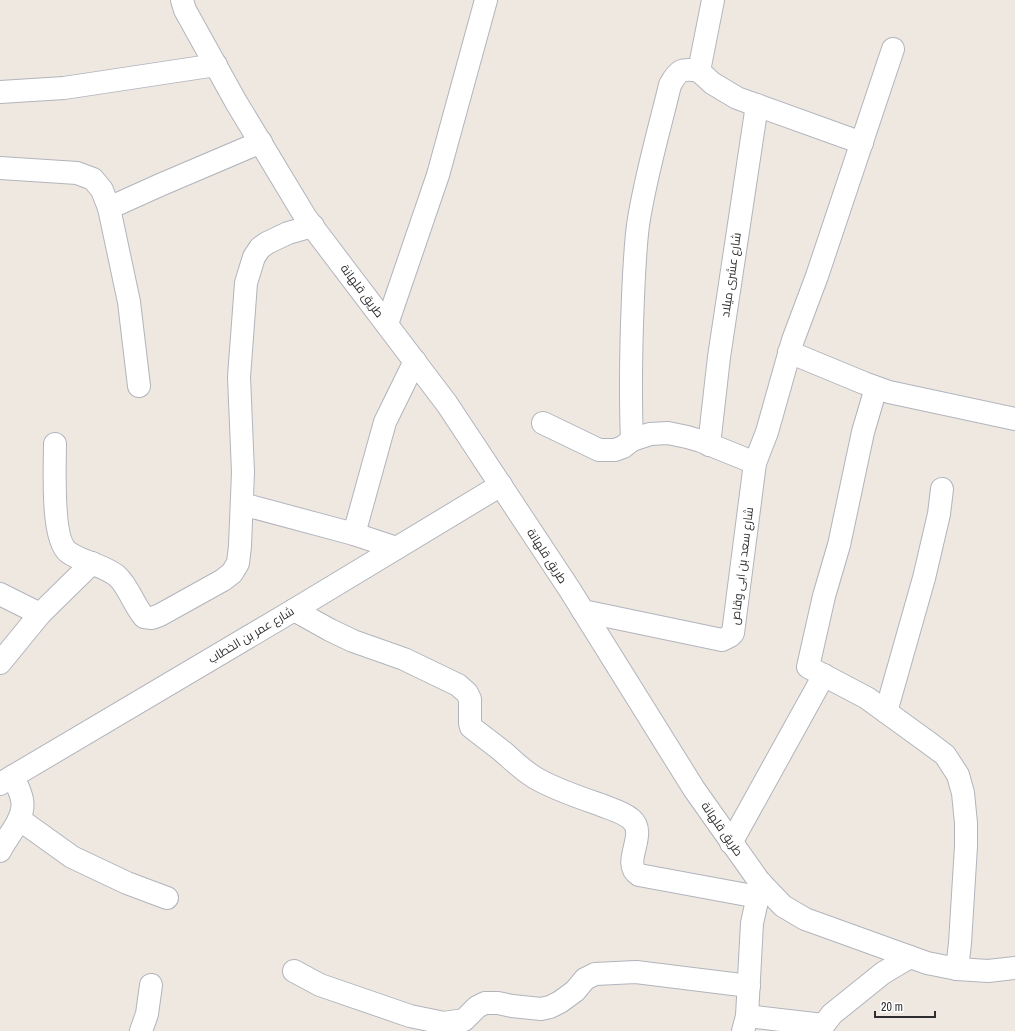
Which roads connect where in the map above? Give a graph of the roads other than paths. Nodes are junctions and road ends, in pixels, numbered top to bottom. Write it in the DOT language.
graph roads {
  1 [pos="182,0"];
  2 [pos="486,0"];
  3 [pos="711,0"];
  4 [pos="893,49"];
  5 [pos="216,65"];
  6 [pos="699,71"];
  7 [pos="0,92"];
  8 [pos="757,105"];
  9 [pos="260,142"];
  10 [pos="862,143"];
  11 [pos="0,168"];
  12 [pos="109,208"];
  13 [pos="313,226"];
  14 [pos="387,324"];
  15 [pos="789,352"];
  16 [pos="416,361"];
  17 [pos="139,386"];
  18 [pos="876,388"];
  19 [pos="1015,419"];
  20 [pos="543,423"];
  21 [pos="632,440"];
  22 [pos="55,444"];
  23 [pos="709,445"];
  24 [pos="755,463"];
  25 [pos="501,485"];
  26 [pos="942,489"];
  27 [pos="242,504"];
  28 [pos="354,534"];
  29 [pos="396,548"];
  30 [pos="92,563"];
  31 [pos="0,594"];
  32 [pos="294,610"];
  33 [pos="583,611"];
  34 [pos="40,614"];
  35 [pos="0,663"];
  36 [pos="824,675"];
  37 [pos="886,712"];
  38 [pos="7,780"];
  39 [pos="19,819"];
  40 [pos="731,843"];
  41 [pos="0,851"];
  42 [pos="759,890"];
  43 [pos="167,898"];
  44 [pos="910,957"];
  45 [pos="957,969"];
  46 [pos="294,971"];
  47 [pos="1014,971"];
  48 [pos="152,985"];
  49 [pos="749,986"];
  50 [pos="745,1024"];
  51 [pos="821,1028"];
  52 [pos="141,1031"];
  1 -- 5 [label="street, طريق قلهانة"];
  2 -- 14 [label="street"];
  3 -- 6 [label="street"];
  4 -- 10 [label="street, شارع سعد بن ابى وقاص"];
  5 -- 7 [label="street"];
  5 -- 9 [label="street, طريق قلهانة"];
  6 -- 8 [label="street"];
  6 -- 21 [label="street"];
  8 -- 10 [label="street"];
  8 -- 23 [label="street, شارع عشرى ميلاد"];
  9 -- 12 [label="street"];
  9 -- 13 [label="street, طريق قلهانة"];
  10 -- 15 [label="street, شارع سعد بن ابى وقاص"];
  11 -- 12 [label="street"];
  12 -- 17 [label="street"];
  13 -- 14 [label="street, طريق قلهانة"];
  13 -- 27 [label="street"];
  14 -- 16 [label="street, طريق قلهانة"];
  15 -- 18 [label="street"];
  15 -- 24 [label="street, شارع سعد بن ابى وقاص"];
  16 -- 25 [label="street, طريق قلهانة"];
  16 -- 28 [label="street"];
  18 -- 19 [label="street"];
  18 -- 36 [label="street"];
  20 -- 21 [label="street"];
  21 -- 23 [label="street"];
  22 -- 30 [label="street"];
  23 -- 24 [label="street"];
  24 -- 33 [label="street, شارع سعد بن ابى وقاص"];
  25 -- 29 [label="street, شارع عمر بن الخطاب"];
  25 -- 33 [label="street, طريق قلهانة"];
  26 -- 37 [label="street"];
  27 -- 28 [label="street"];
  27 -- 30 [label="street"];
  28 -- 29 [label="street"];
  29 -- 32 [label="street, شارع عمر بن الخطاب"];
  30 -- 34 [label="street"];
  31 -- 34 [label="street"];
  32 -- 38 [label="street, شارع عمر بن الخطاب"];
  32 -- 42 [label="street"];
  33 -- 40 [label="street, طريق قلهانة"];
  34 -- 35 [label="street"];
  36 -- 37 [label="street"];
  36 -- 40 [label="street"];
  37 -- 45 [label="street"];
  38 -- 39 [label="street"];
  39 -- 41 [label="street"];
  39 -- 43 [label="street"];
  40 -- 42 [label="street, طريق قلهانة"];
  42 -- 44 [label="street, طريق قلهانة"];
  42 -- 49 [label="street"];
  44 -- 45 [label="street, طريق قلهانة"];
  44 -- 51 [label="street"];
  45 -- 47 [label="street, طريق قلهانة"];
  46 -- 49 [label="street"];
  48 -- 52 [label="street"];
  49 -- 50 [label="street"];
  50 -- 51 [label="street"];
}
